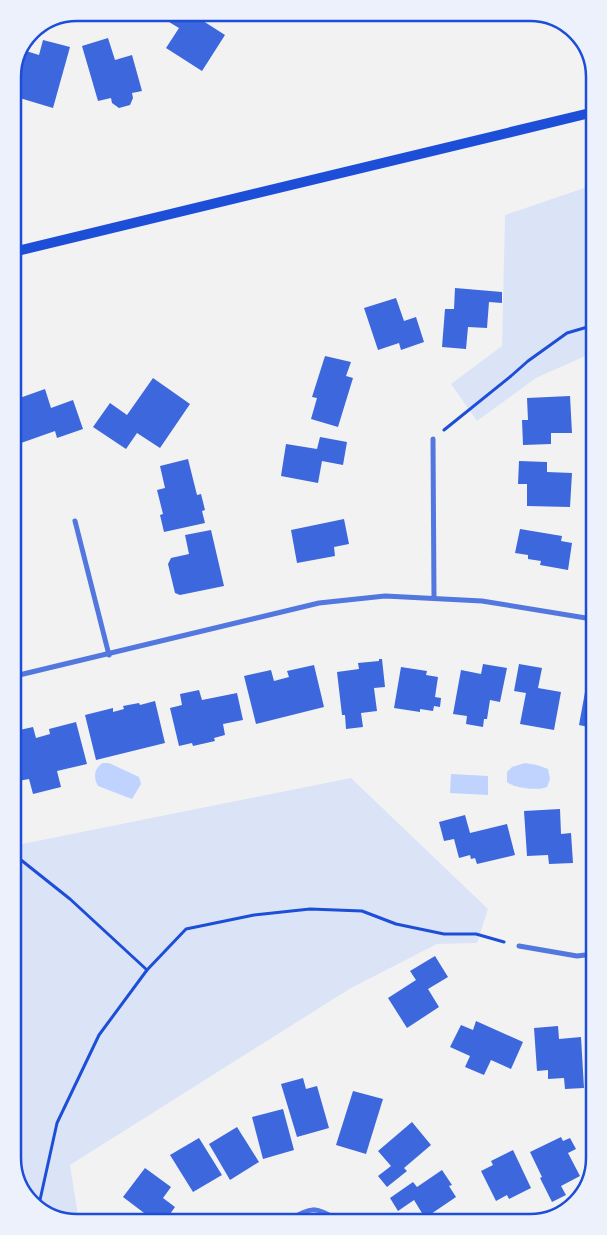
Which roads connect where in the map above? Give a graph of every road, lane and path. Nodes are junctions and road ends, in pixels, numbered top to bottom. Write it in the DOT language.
graph roads {
  1 [pos="586,114"];
  2 [pos="21,250"];
  3 [pos="586,327"];
  4 [pos="433,439"];
  5 [pos="75,521"];
  6 [pos="434,598"];
  7 [pos="586,618"];
  8 [pos="109,655"];
  9 [pos="21,675"];
  10 [pos="21,860"];
  11 [pos="519,946"];
  12 [pos="586,955"];
  13 [pos="147,970"];
  14 [pos="40,1199"];
  15 [pos="299,1214"];
  16 [pos="328,1214"];
  1 -- 2 [label="main road"];
  3 -- 4 [label="path"];
  4 -- 6 [label="street"];
  5 -- 8 [label="street"];
  6 -- 7 [label="street"];
  6 -- 8 [label="street"];
  8 -- 9 [label="street"];
  10 -- 13 [label="path"];
  11 -- 12 [label="street"];
  11 -- 13 [label="path"];
  13 -- 14 [label="path"];
  15 -- 16 [label="street"];
}
